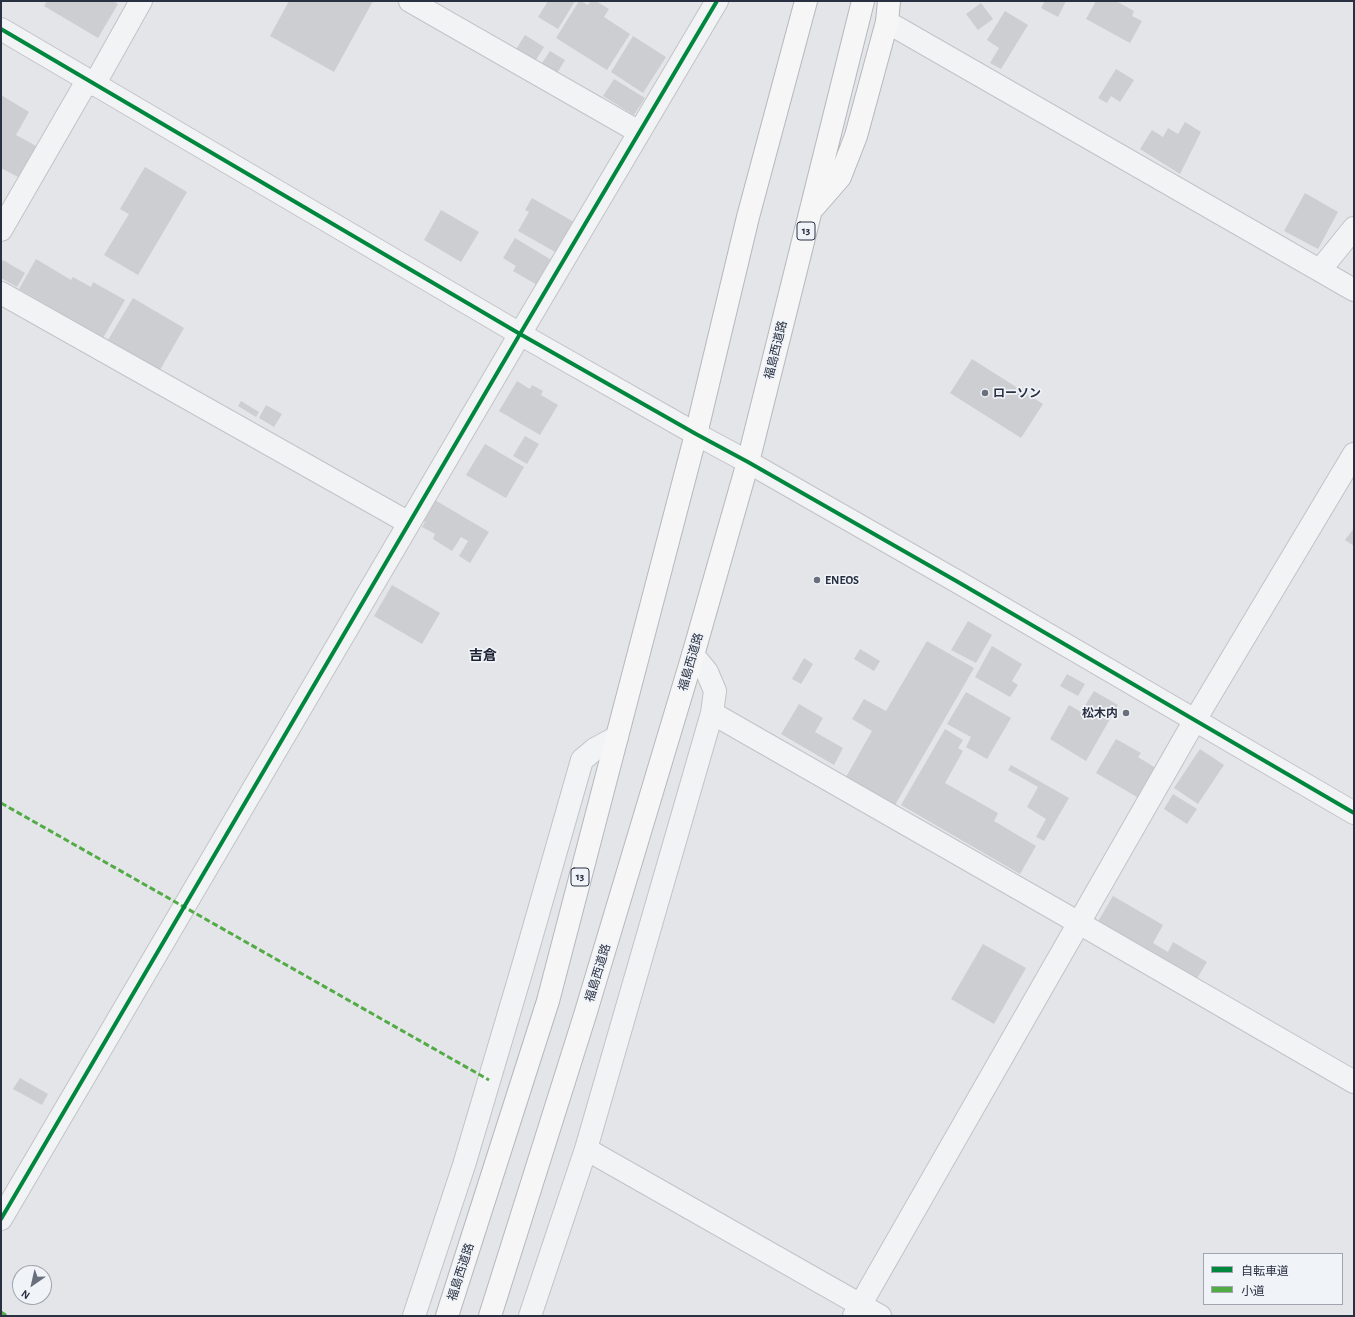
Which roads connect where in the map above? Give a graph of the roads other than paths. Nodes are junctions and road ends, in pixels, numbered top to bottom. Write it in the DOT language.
graph roads {
  1 [pos="141,1"];
  2 [pos="410,1"];
  3 [pos="717,1"];
  4 [pos="806,1"];
  5 [pos="864,1"];
  6 [pos="888,11"];
  7 [pos="1,29"];
  8 [pos="90,83"];
  9 [pos="639,132"];
  10 [pos="811,210"];
  11 [pos="1354,228"];
  12 [pos="1,230"];
  13 [pos="1320,270"];
  14 [pos="1354,290"];
  15 [pos="1,293"];
  16 [pos="520,334"];
  17 [pos="696,434"];
  18 [pos="1354,454"];
  19 [pos="748,462"];
  20 [pos="409,523"];
  21 [pos="693,656"];
  22 [pos="712,713"];
  23 [pos="1196,720"];
  24 [pos="617,737"];
  25 [pos="1354,813"];
  26 [pos="1079,923"];
  27 [pos="1354,1082"];
  28 [pos="586,1149"];
  29 [pos="1,1219"];
  30 [pos="857,1310"];
  31 [pos="414,1316"];
  32 [pos="448,1316"];
  33 [pos="490,1316"];
  34 [pos="530,1316"];
  35 [pos="880,1316"];
  1 -- 8 [label="street"];
  2 -- 9 [label="street"];
  3 -- 9 [label="street"];
  4 -- 17 [label="highway, 福島西道路 / 13"];
  5 -- 10 [label="highway, 福島西道路 / 13"];
  6 -- 10 [label="highway"];
  6 -- 13 [label="street"];
  7 -- 8 [label="street"];
  8 -- 12 [label="street"];
  8 -- 16 [label="street"];
  9 -- 16 [label="street"];
  10 -- 19 [label="highway, 福島西道路 / 13"];
  11 -- 13 [label="street"];
  13 -- 14 [label="street"];
  15 -- 20 [label="street"];
  16 -- 17 [label="street"];
  16 -- 20 [label="street"];
  17 -- 19 [label="street"];
  17 -- 24 [label="highway, 福島西道路 / 13"];
  18 -- 23 [label="street"];
  19 -- 21 [label="highway, 福島西道路 / 13"];
  19 -- 23 [label="street"];
  20 -- 29 [label="street"];
  21 -- 22 [label="street"];
  21 -- 33 [label="highway, 福島西道路 / 13"];
  22 -- 26 [label="street"];
  22 -- 28 [label="street"];
  23 -- 25 [label="street"];
  23 -- 26 [label="street"];
  24 -- 31 [label="street"];
  24 -- 32 [label="highway, 福島西道路 / 13"];
  26 -- 27 [label="street"];
  26 -- 30 [label="street"];
  28 -- 30 [label="street"];
  28 -- 34 [label="street"];
  30 -- 35 [label="street"];
}
